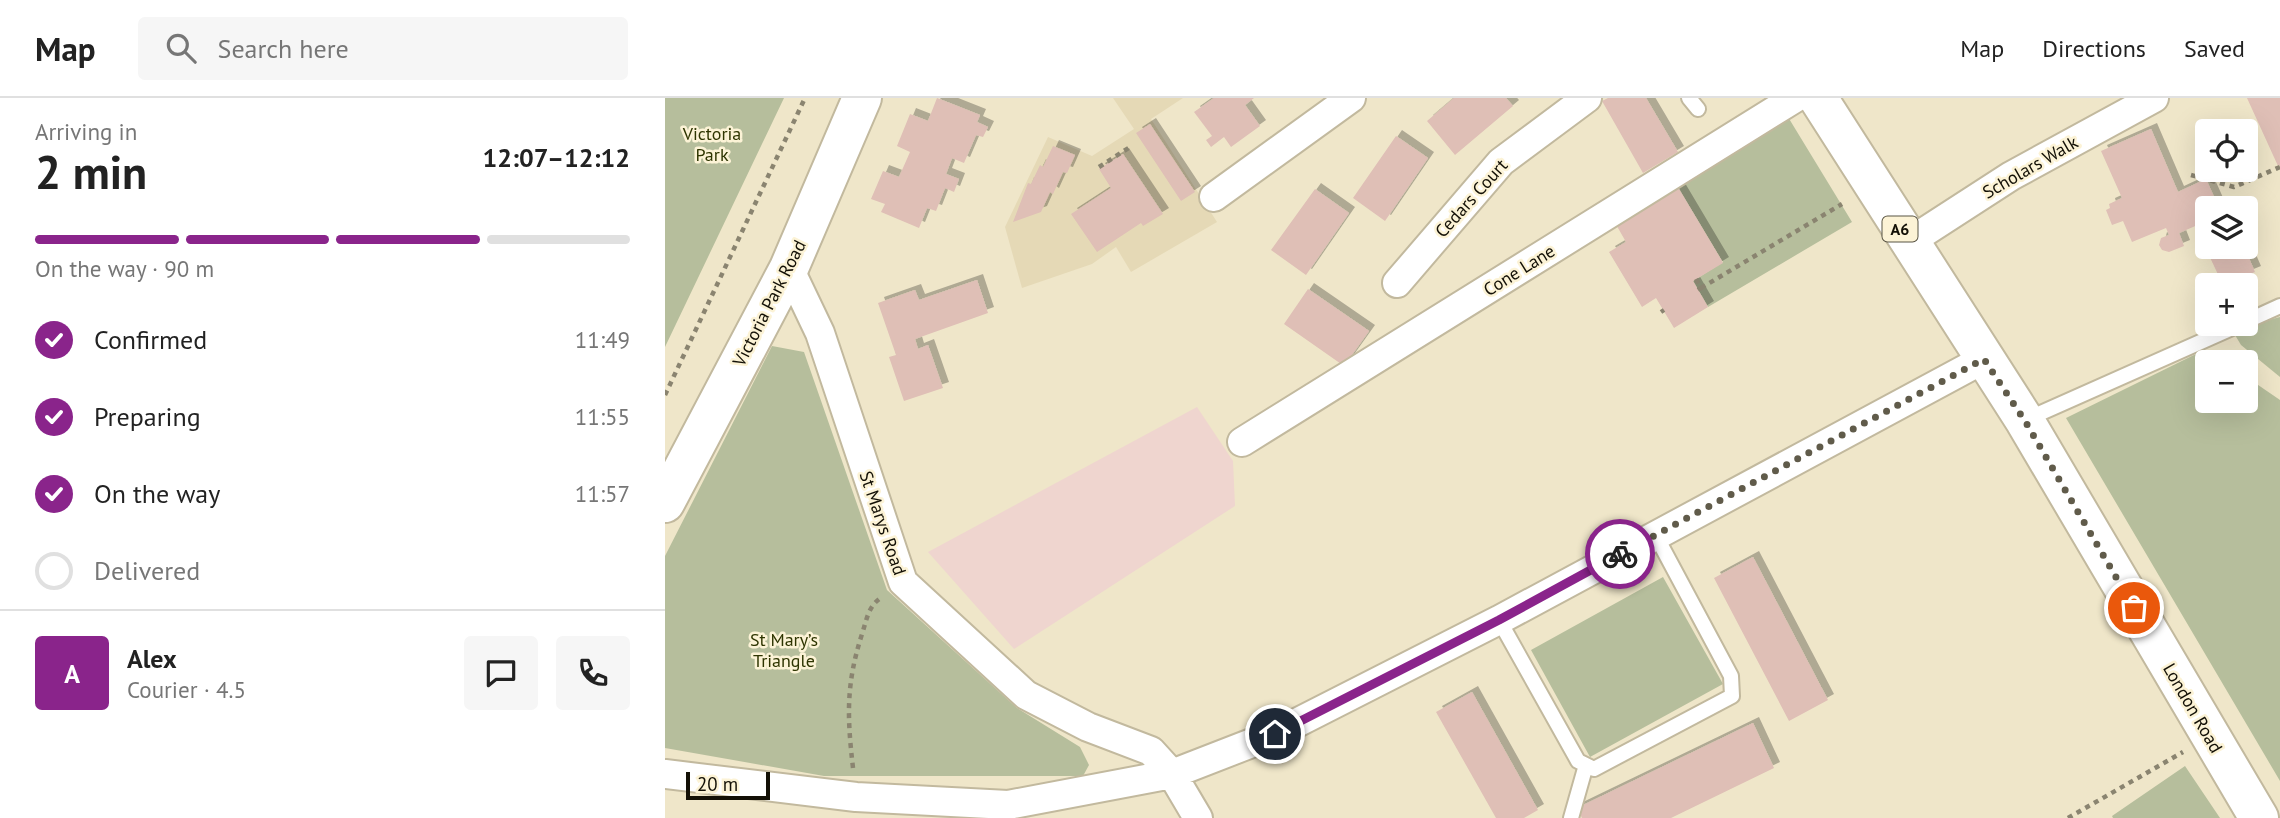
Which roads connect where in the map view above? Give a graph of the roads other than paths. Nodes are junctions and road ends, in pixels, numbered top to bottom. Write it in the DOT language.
graph roads {
  1 [pos="862,98"];
  2 [pos="1351,98"];
  3 [pos="1587,98"];
  4 [pos="1795,98"];
  5 [pos="1818,98"];
  6 [pos="2154,98"];
  7 [pos="1214,197"];
  8 [pos="1909,242"];
  9 [pos="789,268"];
  10 [pos="1397,283"];
  11 [pos="2280,306"];
  12 [pos="2258,316"];
  13 [pos="2214,336"];
  14 [pos="1984,359"];
  15 [pos="2025,421"];
  16 [pos="1243,442"];
  17 [pos="665,503"];
  18 [pos="1655,534"];
  19 [pos="1499,620"];
  20 [pos="1585,765"];
  21 [pos="665,774"];
  22 [pos="1172,774"];
  23 [pos="978,811"];
  24 [pos="1198,818"];
  25 [pos="1571,818"];
  26 [pos="2259,818"];
  1 -- 9 [label="main road, Victoria Park Road"];
  2 -- 7 [label="street"];
  3 -- 10 [label="street, Cedars Court"];
  4 -- 16 [label="street, Cone Lane"];
  5 -- 8 [label="main road, London Road / A6"];
  6 -- 8 [label="street, Scholars Walk"];
  8 -- 14 [label="main road, London Road / A6"];
  9 -- 17 [label="main road, Victoria Park Road"];
  9 -- 22 [label="street, St Marys Road"];
  11 -- 12 [label="lane"];
  13 -- 15 [label="lane"];
  14 -- 15 [label="main road, London Road / A6"];
  14 -- 18 [label="street"];
  15 -- 26 [label="main road, London Road / A6"];
  18 -- 19 [label="street"];
  18 -- 20 [label="lane"];
  19 -- 20 [label="lane"];
  19 -- 22 [label="street"];
  20 -- 25 [label="lane"];
  21 -- 23 [label="street"];
  22 -- 23 [label="street"];
  22 -- 24 [label="street, St Marys Road"];
}
